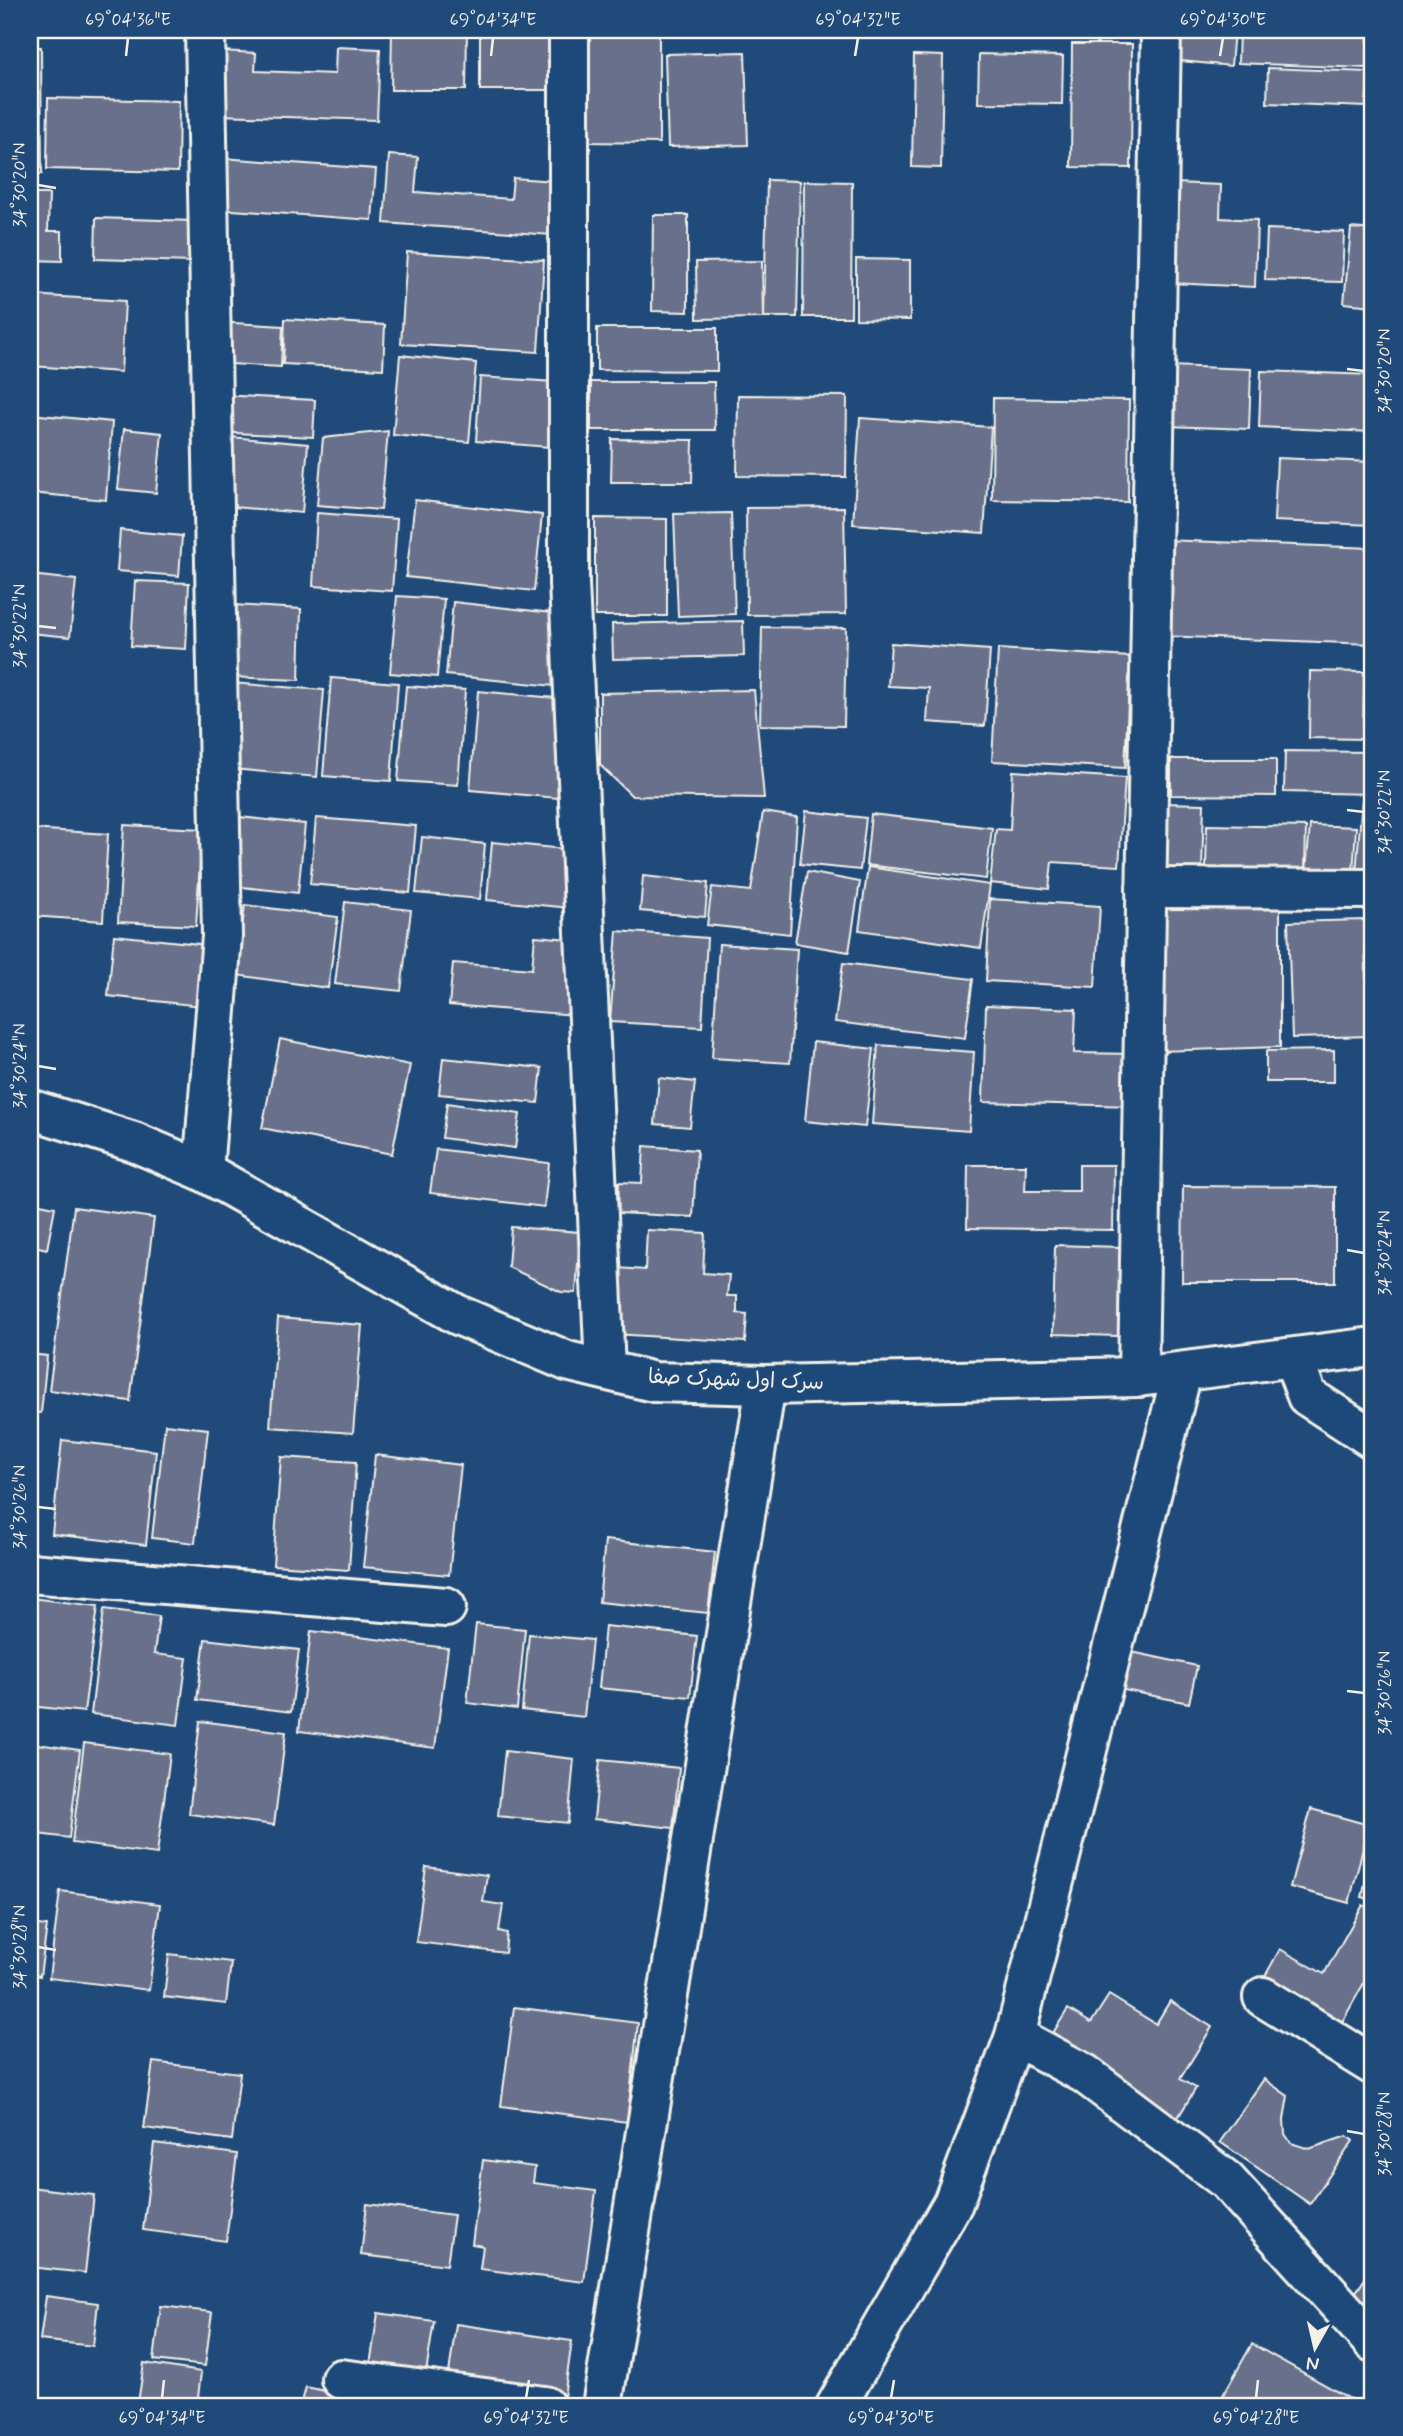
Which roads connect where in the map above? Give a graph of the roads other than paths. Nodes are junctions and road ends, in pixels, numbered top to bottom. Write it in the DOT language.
graph roads {
  1 [pos="205,30"];
  2 [pos="569,30"];
  3 [pos="1161,30"];
  4 [pos="1146,888"];
  5 [pos="1373,889"];
  6 [pos="30,1109"];
  7 [pos="204,1171"];
  8 [pos="1373,1347"];
  9 [pos="1294,1360"];
  10 [pos="605,1369"];
  11 [pos="1182,1372"];
  12 [pos="1138,1377"];
  13 [pos="766,1385"];
  14 [pos="1373,1439"];
  15 [pos="30,1573"];
  16 [pos="446,1607"];
  17 [pos="1262,1997"];
  18 [pos="1015,2036"];
  19 [pos="1373,2065"];
  20 [pos="1373,2342"];
  21 [pos="341,2379"];
  22 [pos="545,2406"];
  23 [pos="603,2406"];
  24 [pos="836,2406"];
  1 -- 7 [label="street"];
  2 -- 10 [label="street"];
  3 -- 4 [label="street"];
  4 -- 5 [label="street"];
  4 -- 12 [label="street"];
  6 -- 7 [label="street, سرک اول شهرک صفا"];
  7 -- 10 [label="street, سرک اول شهرک صفا"];
  8 -- 9 [label="street, سرک اول شهرک صفا"];
  9 -- 11 [label="street, سرک اول شهرک صفا"];
  9 -- 14 [label="street"];
  10 -- 13 [label="street, سرک اول شهرک صفا"];
  11 -- 12 [label="street, سرک اول شهرک صفا"];
  11 -- 18 [label="street"];
  12 -- 13 [label="street, سرک اول شهرک صفا"];
  13 -- 23 [label="street"];
  15 -- 16 [label="street"];
  17 -- 19 [label="street"];
  18 -- 20 [label="street"];
  18 -- 24 [label="street"];
  21 -- 22 [label="street"];
}
